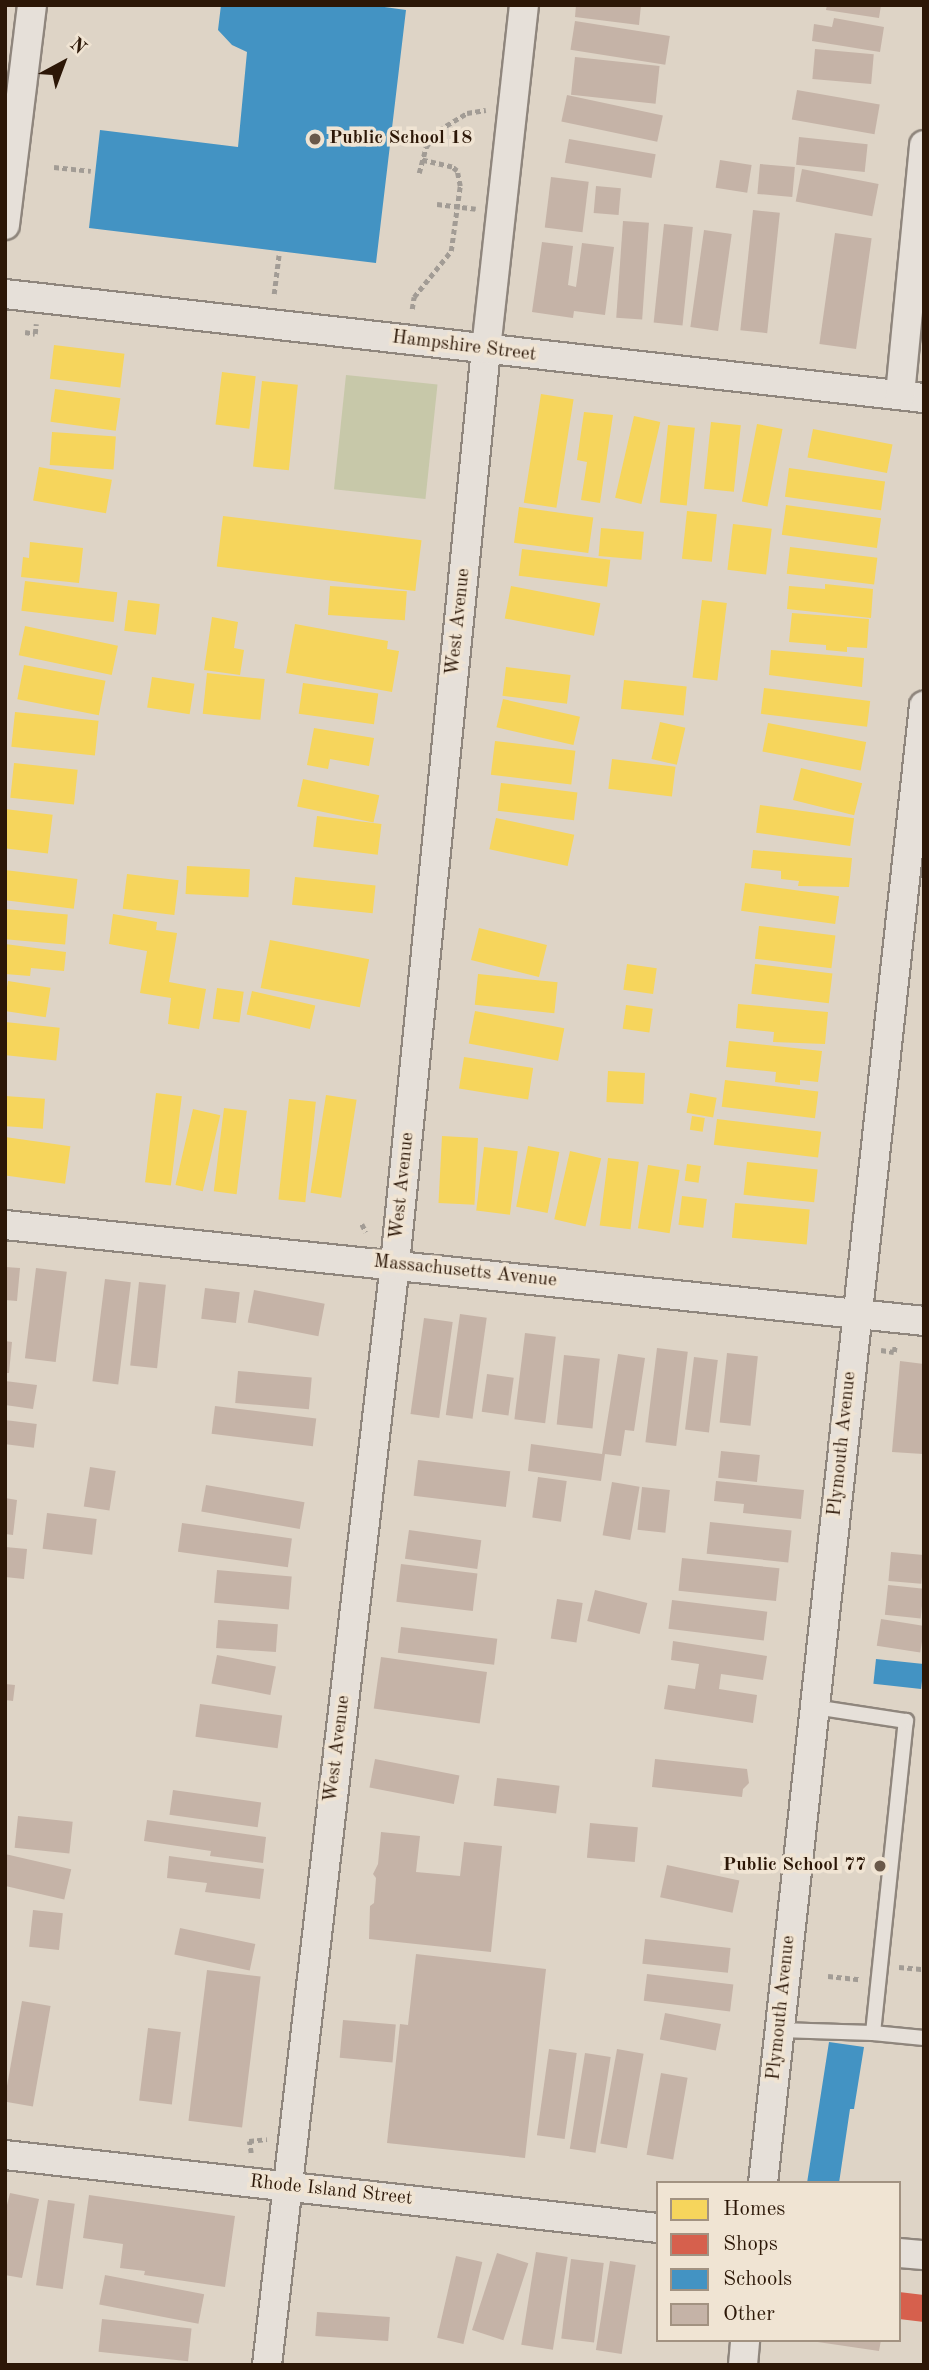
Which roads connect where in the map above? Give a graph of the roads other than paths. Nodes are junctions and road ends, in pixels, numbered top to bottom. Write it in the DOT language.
graph roads {
  1 [pos="32,5"];
  2 [pos="524,5"];
  3 [pos="924,145"];
  4 [pos="5,225"];
  5 [pos="5,294"];
  6 [pos="486,349"];
  7 [pos="912,396"];
  8 [pos="924,706"];
  9 [pos="5,1225"];
  10 [pos="395,1264"];
  11 [pos="857,1314"];
  12 [pos="924,1321"];
  13 [pos="814,1707"];
  14 [pos="779,2030"];
  15 [pos="873,2033"];
  16 [pos="924,2038"];
  17 [pos="5,2155"];
  18 [pos="763,2181"];
  19 [pos="287,2187"];
  20 [pos="656,2228"];
  21 [pos="901,2253"];
  22 [pos="924,2255"];
  23 [pos="745,2342"];
  24 [pos="267,2365"];
  25 [pos="743,2365"];
  1 -- 4 [label="street"];
  2 -- 6 [label="street, West Avenue"];
  3 -- 7 [label="street"];
  5 -- 6 [label="street, Hampshire Street"];
  6 -- 7 [label="street, Hampshire Street"];
  6 -- 10 [label="street, West Avenue"];
  8 -- 11 [label="street, Plymouth Avenue"];
  9 -- 10 [label="street, Massachusetts Avenue"];
  10 -- 11 [label="street, Massachusetts Avenue"];
  10 -- 19 [label="street, West Avenue"];
  11 -- 12 [label="street, Massachusetts Avenue"];
  11 -- 13 [label="street, Plymouth Avenue"];
  13 -- 14 [label="street, Plymouth Avenue"];
  13 -- 15 [label="lane"];
  14 -- 15 [label="lane"];
  14 -- 18 [label="street, Plymouth Avenue"];
  15 -- 16 [label="lane"];
  17 -- 19 [label="street, Rhode Island Street"];
  19 -- 20 [label="street, Rhode Island Street"];
  19 -- 24 [label="street, West Avenue"];
  21 -- 22 [label="street"];
  23 -- 25 [label="street"];
}
